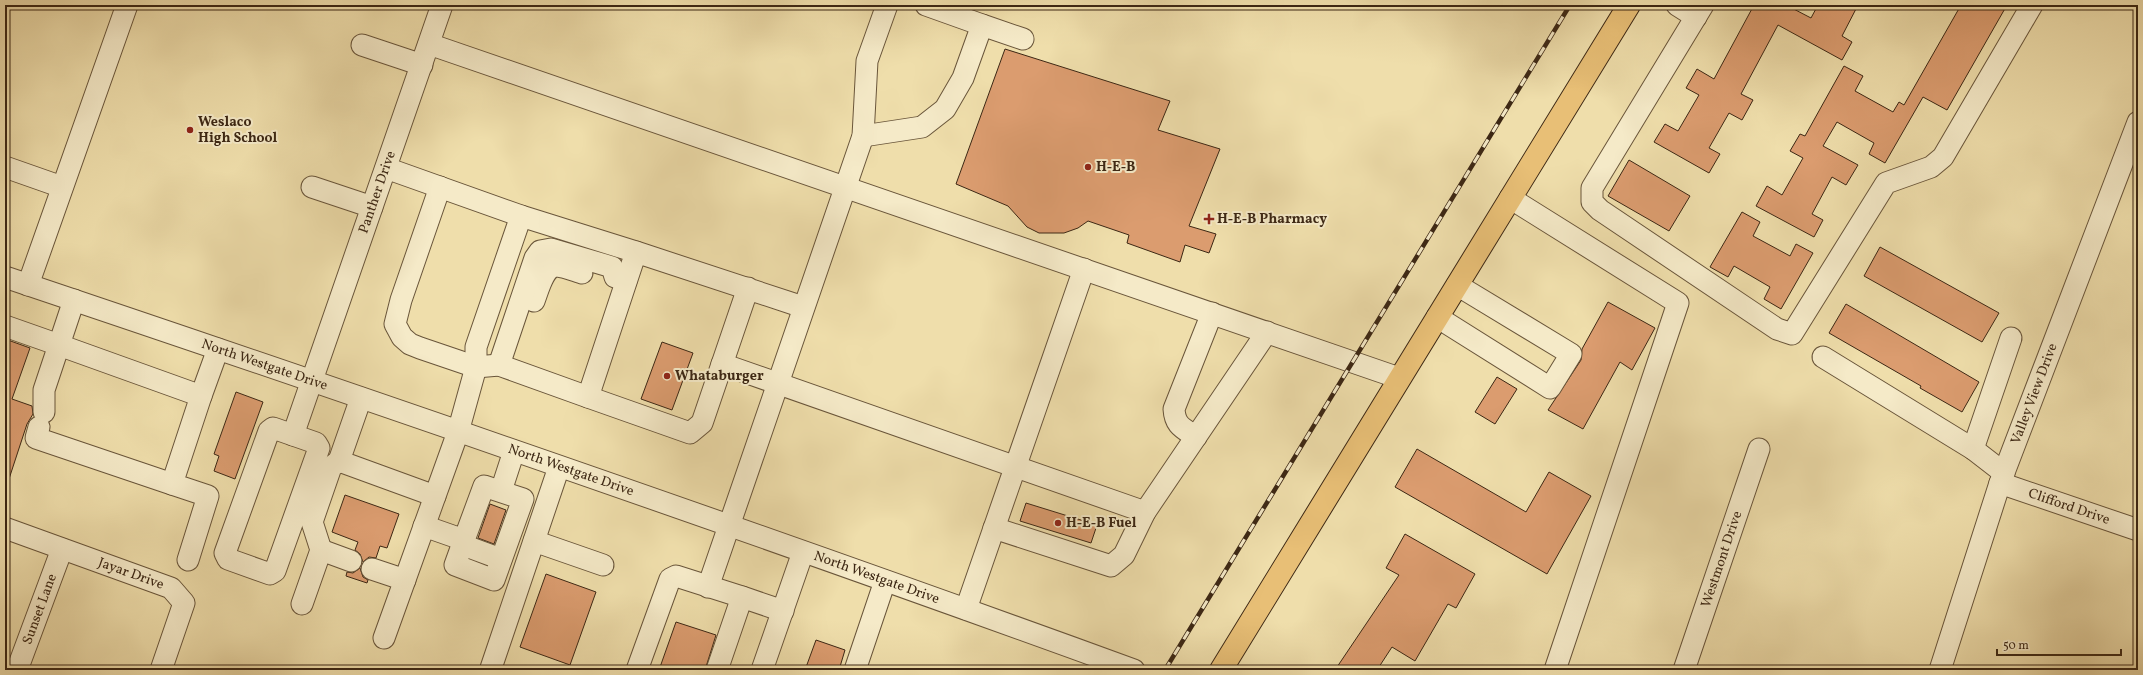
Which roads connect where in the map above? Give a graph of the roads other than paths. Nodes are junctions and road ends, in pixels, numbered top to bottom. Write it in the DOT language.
graph roads {
  1 [pos="127,5"];
  2 [pos="442,5"];
  3 [pos="887,5"];
  4 [pos="926,5"];
  5 [pos="1629,5"];
  6 [pos="1677,5"];
  7 [pos="2032,5"];
  8 [pos="1700,11"];
  9 [pos="982,25"];
  10 [pos="1023,39"];
  11 [pos="429,44"];
  12 [pos="362,45"];
  13 [pos="422,65"];
  14 [pos="2138,122"];
  15 [pos="863,136"];
  16 [pos="5,167"];
  17 [pos="386,168"];
  18 [pos="62,187"];
  19 [pos="312,187"];
  20 [pos="440,187"];
  21 [pos="844,187"];
  22 [pos="1510,198"];
  23 [pos="372,207"];
  24 [pos="521,216"];
  25 [pos="636,252"];
  26 [pos="1084,269"];
  27 [pos="5,277"];
  28 [pos="620,279"];
  29 [pos="28,285"];
  30 [pos="1456,285"];
  31 [pos="748,288"];
  32 [pos="74,300"];
  33 [pos="803,307"];
  34 [pos="1212,313"];
  35 [pos="1437,317"];
  36 [pos="5,326"];
  37 [pos="1267,332"];
  38 [pos="2011,338"];
  39 [pos="59,345"];
  40 [pos="218,349"];
  41 [pos="1823,356"];
  42 [pos="722,364"];
  43 [pos="504,366"];
  44 [pos="476,367"];
  45 [pos="1399,378"];
  46 [pos="313,380"];
  47 [pos="778,383"];
  48 [pos="201,396"];
  49 [pos="588,397"];
  50 [pos="362,398"];
  51 [pos="458,432"];
  52 [pos="293,435"];
  53 [pos="1196,437"];
  54 [pos="1759,449"];
  55 [pos="1973,449"];
  56 [pos="514,451"];
  57 [pos="339,461"];
  58 [pos="1015,466"];
  59 [pos="559,467"];
  60 [pos="2002,478"];
  61 [pos="172,484"];
  62 [pos="501,492"];
  63 [pos="435,496"];
  64 [pos="1146,512"];
  65 [pos="424,526"];
  66 [pos="729,526"];
  67 [pos="5,528"];
  68 [pos="994,528"];
  69 [pos="2138,530"];
  70 [pos="534,541"];
  71 [pos="463,543"];
  72 [pos="62,549"];
  73 [pos="320,550"];
  74 [pos="803,552"];
  75 [pos="188,560"];
  76 [pos="351,561"];
  77 [pos="603,565"];
  78 [pos="372,568"];
  79 [pos="405,580"];
  80 [pos="885,581"];
  81 [pos="708,587"];
  82 [pos="742,597"];
  83 [pos="302,604"];
  84 [pos="966,609"];
  85 [pos="783,611"];
  86 [pos="384,638"];
  87 [pos="491,668"];
  88 [pos="17,670"];
  89 [pos="161,670"];
  90 [pos="637,670"];
  91 [pos="717,670"];
  92 [pos="762,670"];
  93 [pos="855,670"];
  94 [pos="1134,670"];
  95 [pos="1221,670"];
  96 [pos="1555,670"];
  97 [pos="1684,670"];
  98 [pos="1940,670"];
  1 -- 18 [label="street"];
  2 -- 11 [label="street, Panther Drive"];
  3 -- 15 [label="street"];
  4 -- 9 [label="street"];
  5 -- 22 [label="main road"];
  6 -- 8 [label="street"];
  7 -- 8 [label="street"];
  9 -- 10 [label="street"];
  9 -- 15 [label="street"];
  11 -- 13 [label="street, Panther Drive"];
  11 -- 21 [label="street"];
  12 -- 13 [label="street"];
  13 -- 17 [label="street, Panther Drive"];
  14 -- 60 [label="street, Valley View Drive"];
  15 -- 21 [label="street"];
  16 -- 18 [label="street"];
  17 -- 20 [label="street"];
  17 -- 23 [label="street, Panther Drive"];
  18 -- 29 [label="street"];
  19 -- 23 [label="street"];
  20 -- 24 [label="street"];
  20 -- 44 [label="street"];
  21 -- 26 [label="street"];
  21 -- 33 [label="street"];
  22 -- 30 [label="main road"];
  22 -- 96 [label="street"];
  23 -- 46 [label="street, Panther Drive"];
  24 -- 25 [label="street"];
  24 -- 44 [label="street"];
  25 -- 28 [label="street"];
  25 -- 31 [label="street"];
  26 -- 34 [label="street"];
  26 -- 58 [label="street"];
  27 -- 29 [label="street, North Westgate Drive"];
  28 -- 43 [label="street"];
  28 -- 49 [label="street"];
  29 -- 32 [label="street, North Westgate Drive"];
  30 -- 35 [label="main road"];
  30 -- 35 [label="street"];
  31 -- 33 [label="street"];
  31 -- 42 [label="street"];
  32 -- 39 [label="street"];
  32 -- 40 [label="street, North Westgate Drive"];
  33 -- 47 [label="street"];
  34 -- 37 [label="street"];
  34 -- 53 [label="street"];
  35 -- 45 [label="main road"];
  36 -- 39 [label="street"];
  37 -- 45 [label="street"];
  37 -- 53 [label="street"];
  38 -- 55 [label="street"];
  39 -- 48 [label="street"];
  39 -- 61 [label="street"];
  40 -- 46 [label="street, North Westgate Drive"];
  40 -- 48 [label="street"];
  41 -- 55 [label="street, Clifford Drive"];
  42 -- 47 [label="street"];
  42 -- 49 [label="street"];
  43 -- 44 [label="street"];
  43 -- 49 [label="street"];
  44 -- 51 [label="street"];
  45 -- 95 [label="main road"];
  46 -- 50 [label="street, North Westgate Drive"];
  46 -- 52 [label="street, Panther Drive"];
  47 -- 58 [label="street"];
  47 -- 66 [label="street"];
  48 -- 61 [label="street"];
  50 -- 51 [label="street, North Westgate Drive"];
  50 -- 57 [label="street"];
  51 -- 56 [label="street, North Westgate Drive"];
  51 -- 63 [label="street"];
  52 -- 52 [label="street"];
  53 -- 64 [label="street"];
  54 -- 97 [label="street, Westmont Drive"];
  55 -- 60 [label="street, Clifford Drive"];
  56 -- 59 [label="street, North Westgate Drive"];
  56 -- 62 [label="street"];
  57 -- 63 [label="street"];
  57 -- 73 [label="street"];
  58 -- 64 [label="street"];
  58 -- 68 [label="street"];
  59 -- 66 [label="street, North Westgate Drive"];
  59 -- 70 [label="street"];
  60 -- 69 [label="street, Clifford Drive"];
  60 -- 98 [label="street, Valley View Drive"];
  61 -- 75 [label="street"];
  62 -- 71 [label="street"];
  62 -- 71 [label="street"];
  63 -- 65 [label="street"];
  64 -- 68 [label="street"];
  65 -- 71 [label="street"];
  65 -- 79 [label="street"];
  66 -- 74 [label="street, North Westgate Drive"];
  66 -- 81 [label="street"];
  67 -- 72 [label="street, Jayar Drive"];
  68 -- 84 [label="street"];
  70 -- 77 [label="street"];
  70 -- 87 [label="street"];
  72 -- 88 [label="street, Sunset Lane"];
  72 -- 89 [label="street, Jayar Drive"];
  73 -- 76 [label="street"];
  73 -- 83 [label="street"];
  74 -- 80 [label="street, North Westgate Drive"];
  74 -- 85 [label="street"];
  78 -- 79 [label="street"];
  79 -- 86 [label="street"];
  80 -- 84 [label="street, North Westgate Drive"];
  80 -- 93 [label="street"];
  81 -- 82 [label="street"];
  81 -- 90 [label="street"];
  82 -- 85 [label="street"];
  82 -- 91 [label="street"];
  84 -- 94 [label="street, North Westgate Drive"];
  85 -- 92 [label="street"];
}
